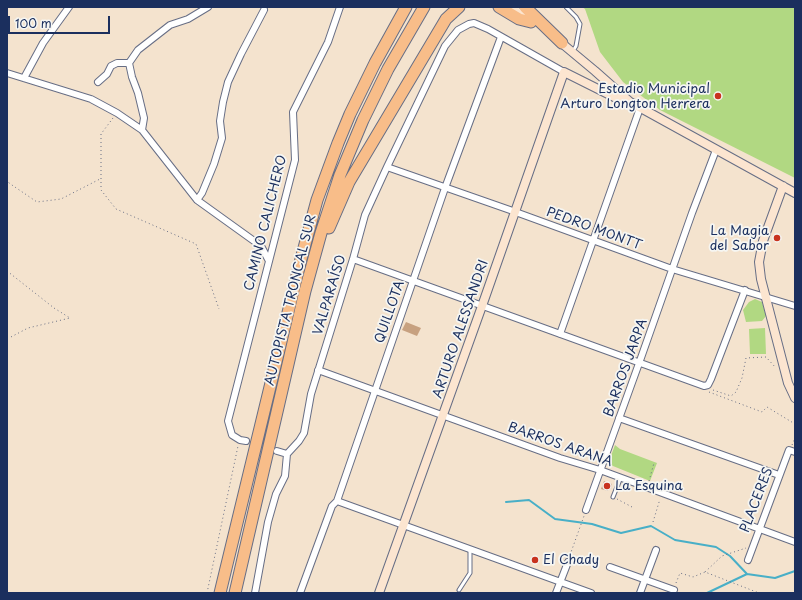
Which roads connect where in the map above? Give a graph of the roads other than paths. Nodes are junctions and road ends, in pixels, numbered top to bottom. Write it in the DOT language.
graph roads {
  1 [pos="70,7"];
  2 [pos="208,7"];
  3 [pos="340,7"];
  4 [pos="406,7"];
  5 [pos="424,7"];
  6 [pos="459,7"];
  7 [pos="499,7"];
  8 [pos="511,7"];
  9 [pos="525,7"];
  10 [pos="566,7"];
  11 [pos="264,10"];
  12 [pos="531,22"];
  13 [pos="500,37"];
  14 [pos="562,44"];
  15 [pos="573,53"];
  16 [pos="130,63"];
  17 [pos="564,72"];
  18 [pos="7,73"];
  19 [pos="24,78"];
  20 [pos="98,82"];
  21 [pos="630,102"];
  22 [pos="640,108"];
  23 [pos="142,130"];
  24 [pos="716,150"];
  25 [pos="387,167"];
  26 [pos="783,186"];
  27 [pos="445,188"];
  28 [pos="795,193"];
  29 [pos="197,200"];
  30 [pos="515,212"];
  31 [pos="593,240"];
  32 [pos="353,259"];
  33 [pos="269,261"];
  34 [pos="672,269"];
  35 [pos="413,281"];
  36 [pos="744,290"];
  37 [pos="766,298"];
  38 [pos="482,306"];
  39 [pos="795,306"];
  40 [pos="298,321"];
  41 [pos="560,334"];
  42 [pos="640,362"];
  43 [pos="318,370"];
  44 [pos="374,391"];
  45 [pos="795,398"];
  46 [pos="443,416"];
  47 [pos="619,418"];
  48 [pos="243,440"];
  49 [pos="277,450"];
  50 [pos="792,451"];
  51 [pos="287,454"];
  52 [pos="600,470"];
  53 [pos="780,475"];
  54 [pos="621,477"];
  55 [pos="613,497"];
  56 [pos="337,500"];
  57 [pos="586,510"];
  58 [pos="404,524"];
  59 [pos="760,529"];
  60 [pos="795,542"];
  61 [pos="470,549"];
  62 [pos="656,550"];
  63 [pos="748,560"];
  64 [pos="568,562"];
  65 [pos="610,567"];
  66 [pos="645,579"];
  67 [pos="560,582"];
  68 [pos="459,590"];
  69 [pos="674,590"];
  70 [pos="220,593"];
  71 [pos="235,593"];
  72 [pos="255,593"];
  73 [pos="300,593"];
  74 [pos="379,593"];
  75 [pos="556,593"];
  76 [pos="591,593"];
  77 [pos="640,593"];
  1 -- 19 [label="street"];
  2 -- 16 [label="street"];
  3 -- 33 [label="street, CAMINO CALICHERO"];
  4 -- 70 [label="highway, AUTOPISTA TRONCAL SUR"];
  5 -- 40 [label="highway, AUTOPISTA TRONCAL SUR"];
  6 -- 40 [label="highway"];
  7 -- 12 [label="highway"];
  8 -- 12 [label="main road"];
  9 -- 14 [label="highway"];
  10 -- 15 [label="lane"];
  11 -- 29 [label="street"];
  12 -- 14 [label="main road"];
  13 -- 17 [label="street"];
  13 -- 25 [label="street, VALPARAÍSO"];
  13 -- 27 [label="street, QUILLOTA"];
  14 -- 15 [label="main road"];
  15 -- 21 [label="main road"];
  16 -- 20 [label="street"];
  16 -- 23 [label="street"];
  17 -- 21 [label="main road"];
  17 -- 30 [label="main road, ARTURO ALESSANDRI"];
  18 -- 19 [label="street"];
  19 -- 23 [label="street"];
  21 -- 22 [label="main road"];
  22 -- 24 [label="main road"];
  22 -- 31 [label="street"];
  23 -- 29 [label="street"];
  24 -- 26 [label="main road"];
  24 -- 34 [label="street, BARROS JARPA"];
  25 -- 27 [label="street, PEDRO MONTT"];
  25 -- 32 [label="street, VALPARAÍSO"];
  26 -- 28 [label="main road"];
  26 -- 37 [label="main road"];
  27 -- 30 [label="street, PEDRO MONTT"];
  27 -- 35 [label="street, QUILLOTA"];
  29 -- 33 [label="street"];
  30 -- 31 [label="street, PEDRO MONTT"];
  30 -- 38 [label="main road, ARTURO ALESSANDRI"];
  31 -- 34 [label="street, PEDRO MONTT"];
  31 -- 41 [label="street"];
  32 -- 35 [label="street"];
  32 -- 43 [label="street, VALPARAÍSO"];
  33 -- 48 [label="street, CAMINO CALICHERO"];
  34 -- 36 [label="street, PEDRO MONTT"];
  34 -- 42 [label="street, BARROS JARPA"];
  35 -- 38 [label="street"];
  35 -- 44 [label="street, QUILLOTA"];
  36 -- 37 [label="street, PEDRO MONTT"];
  36 -- 42 [label="street"];
  37 -- 39 [label="street, PEDRO MONTT"];
  37 -- 45 [label="main road"];
  38 -- 41 [label="street"];
  38 -- 46 [label="main road, ARTURO ALESSANDRI"];
  40 -- 71 [label="highway, AUTOPISTA TRONCAL SUR"];
  41 -- 42 [label="street"];
  42 -- 47 [label="street, BARROS JARPA"];
  43 -- 44 [label="street, BARROS ARANA"];
  43 -- 51 [label="street, VALPARAÍSO"];
  44 -- 46 [label="street, BARROS ARANA"];
  44 -- 56 [label="street, QUILLOTA"];
  46 -- 52 [label="street, BARROS ARANA"];
  46 -- 58 [label="main road, ARTURO ALESSANDRI"];
  47 -- 52 [label="street, BARROS JARPA"];
  47 -- 53 [label="street"];
  49 -- 51 [label="street"];
  50 -- 53 [label="street, PLACERES"];
  51 -- 72 [label="street"];
  52 -- 54 [label="street, BARROS ARANA"];
  52 -- 57 [label="street, BARROS JARPA"];
  53 -- 59 [label="street, PLACERES"];
  54 -- 55 [label="lane"];
  54 -- 59 [label="street, BARROS ARANA"];
  56 -- 58 [label="street"];
  56 -- 73 [label="street, QUILLOTA"];
  58 -- 61 [label="street"];
  58 -- 74 [label="main road, ARTURO ALESSANDRI"];
  59 -- 60 [label="street, BARROS ARANA"];
  59 -- 63 [label="street, PLACERES"];
  61 -- 67 [label="street"];
  61 -- 68 [label="lane"];
  62 -- 66 [label="street"];
  64 -- 67 [label="street"];
  65 -- 66 [label="street"];
  66 -- 69 [label="street"];
  66 -- 77 [label="street"];
  67 -- 75 [label="street"];
  67 -- 76 [label="street"];
}
